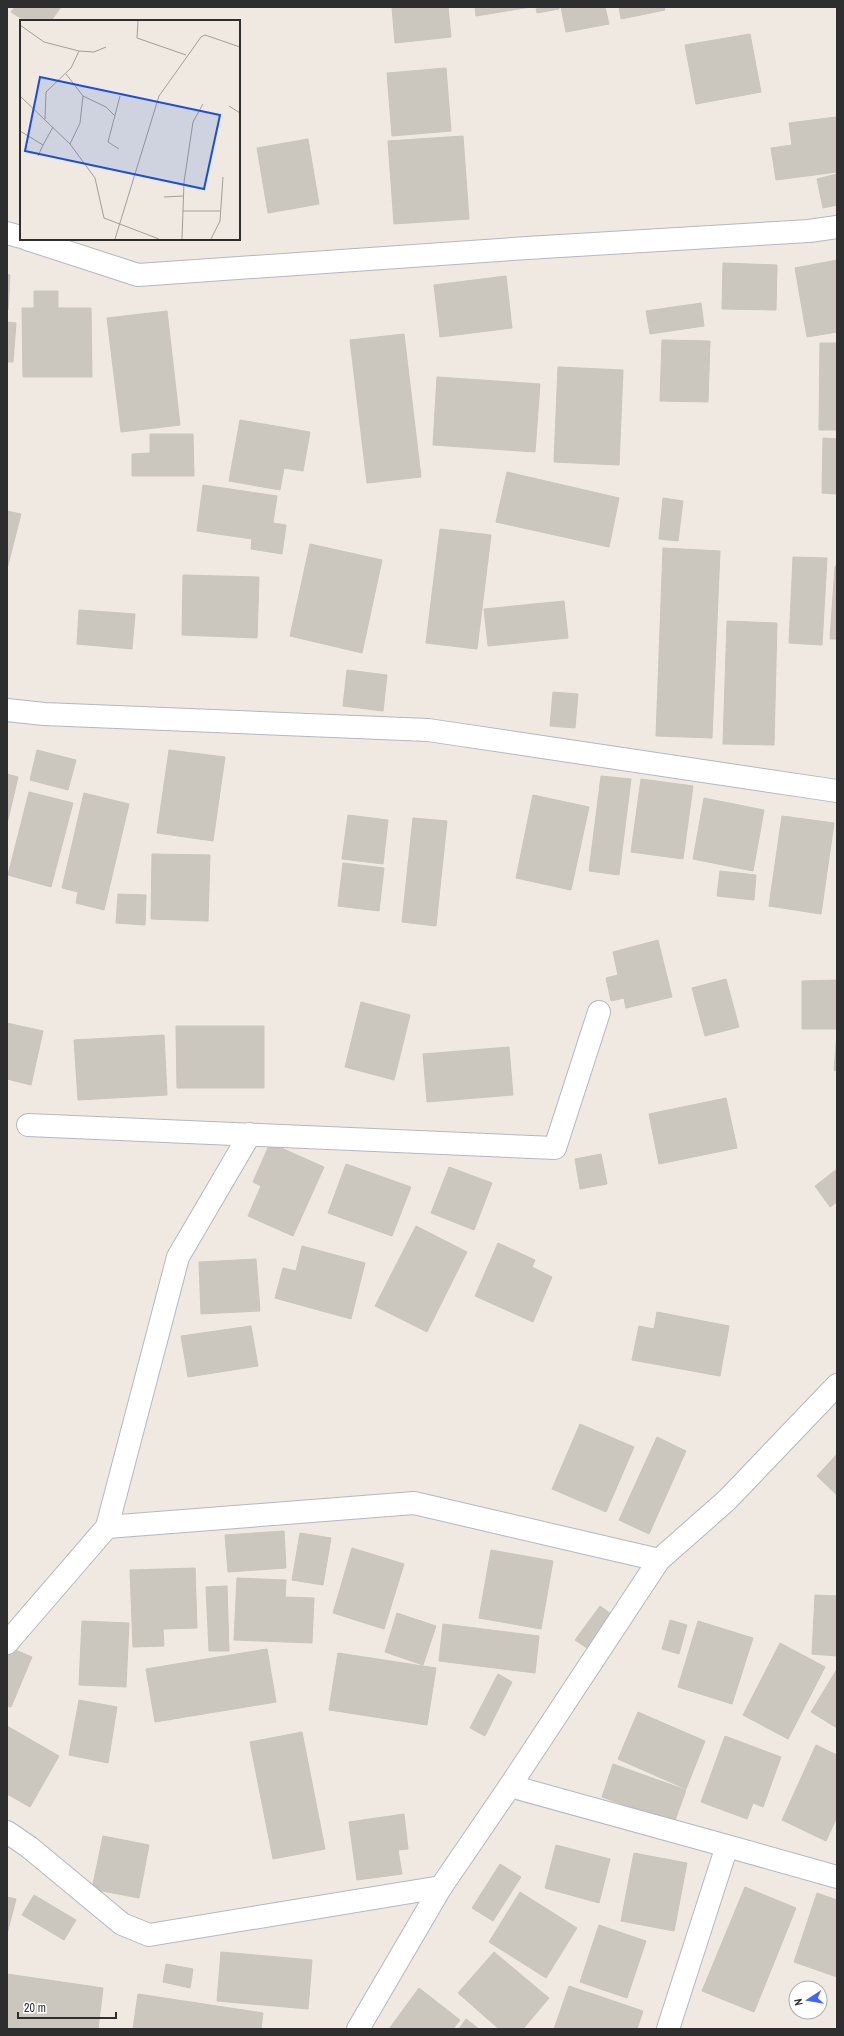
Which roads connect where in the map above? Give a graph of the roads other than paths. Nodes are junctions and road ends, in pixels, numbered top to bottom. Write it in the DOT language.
graph roads {
  1 [pos="837,227"];
  2 [pos="7,233"];
  3 [pos="20,237"];
  4 [pos="30,240"];
  5 [pos="7,710"];
  6 [pos="837,791"];
  7 [pos="599,1012"];
  8 [pos="28,1126"];
  9 [pos="250,1134"];
  10 [pos="837,1385"];
  11 [pos="107,1527"];
  12 [pos="659,1560"];
  13 [pos="7,1643"];
  14 [pos="510,1786"];
  15 [pos="7,1832"];
  16 [pos="727,1846"];
  17 [pos="837,1877"];
  18 [pos="441,1887"];
  19 [pos="358,2029"];
  20 [pos="668,2029"];
  1 -- 4 [label="street"];
  2 -- 3 [label="street"];
  5 -- 6 [label="street"];
  7 -- 9 [label="street"];
  8 -- 9 [label="street"];
  9 -- 11 [label="street"];
  10 -- 12 [label="street"];
  11 -- 12 [label="street"];
  11 -- 13 [label="street"];
  12 -- 14 [label="street"];
  14 -- 16 [label="street"];
  14 -- 18 [label="street"];
  15 -- 18 [label="street"];
  16 -- 17 [label="street"];
  16 -- 20 [label="street"];
  18 -- 19 [label="street"];
}
